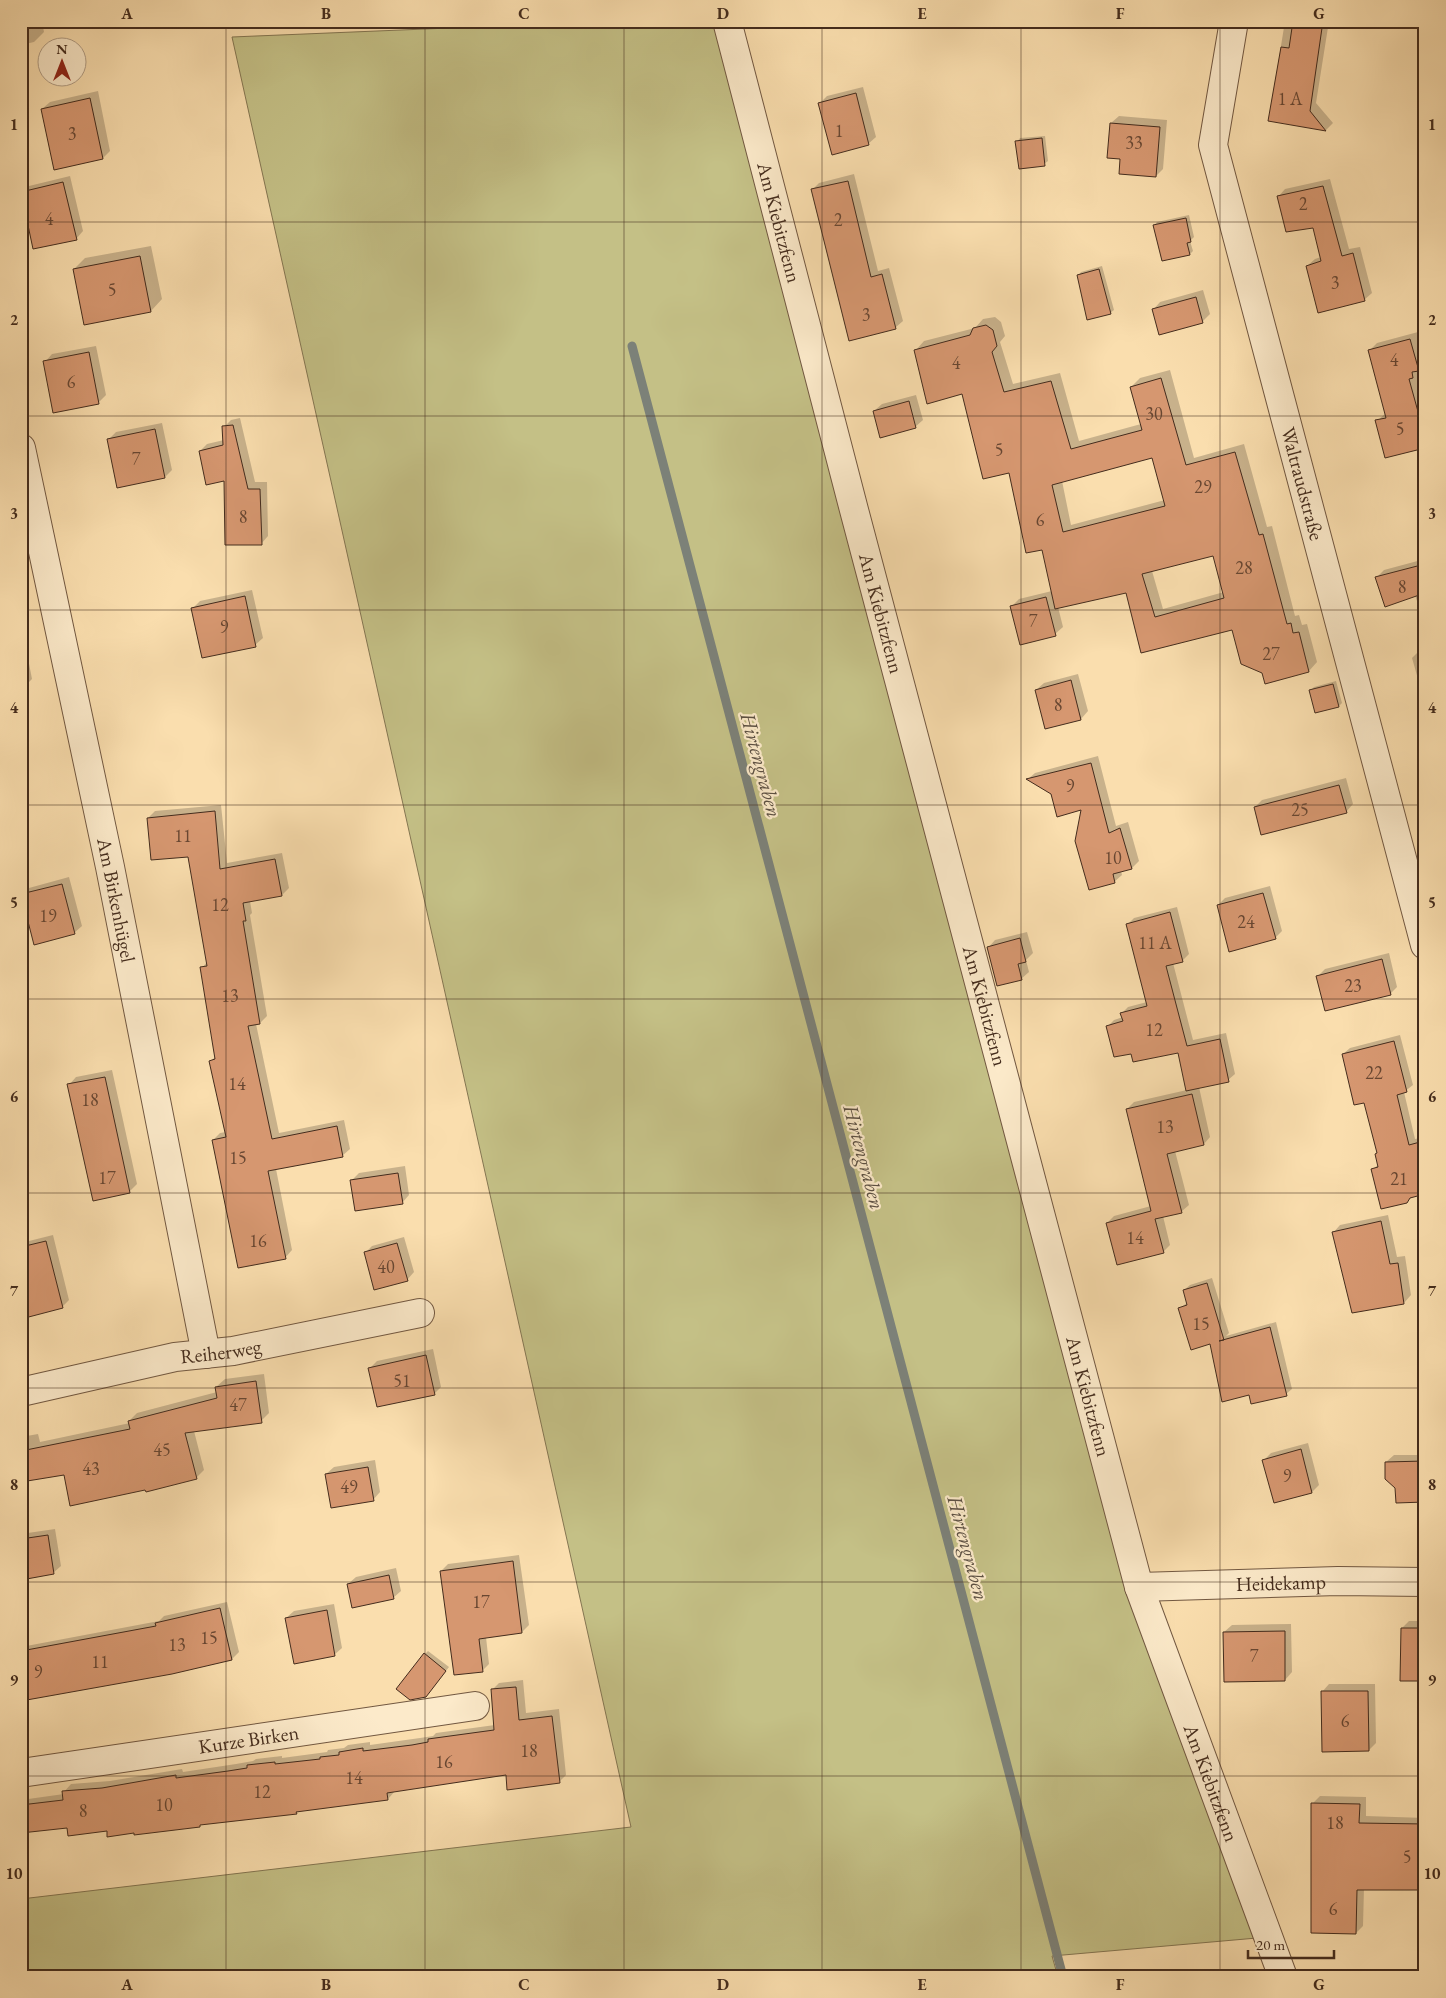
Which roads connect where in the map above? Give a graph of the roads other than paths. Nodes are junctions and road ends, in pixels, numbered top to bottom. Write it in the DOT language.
graph roads {
  1 [pos="728,21"];
  2 [pos="1234,21"];
  3 [pos="21,448"];
  4 [pos="29,529"];
  5 [pos="1425,945"];
  6 [pos="420,1312"];
  7 [pos="206,1354"];
  8 [pos="21,1392"];
  9 [pos="1425,1582"];
  10 [pos="1139,1587"];
  11 [pos="475,1706"];
  12 [pos="21,1773"];
  13 [pos="1283,1977"];
  1 -- 10 [label="street, Am Kiebitzfenn"];
  2 -- 5 [label="street, Waltraudstraße"];
  3 -- 4 [label="street, Am Birkenhügel"];
  4 -- 7 [label="street, Am Birkenhügel"];
  6 -- 7 [label="street, Reiherweg"];
  7 -- 8 [label="street, Reiherweg"];
  9 -- 10 [label="street, Heidekamp"];
  10 -- 13 [label="street, Am Kiebitzfenn"];
  11 -- 12 [label="street, Kurze Birken"];
}
